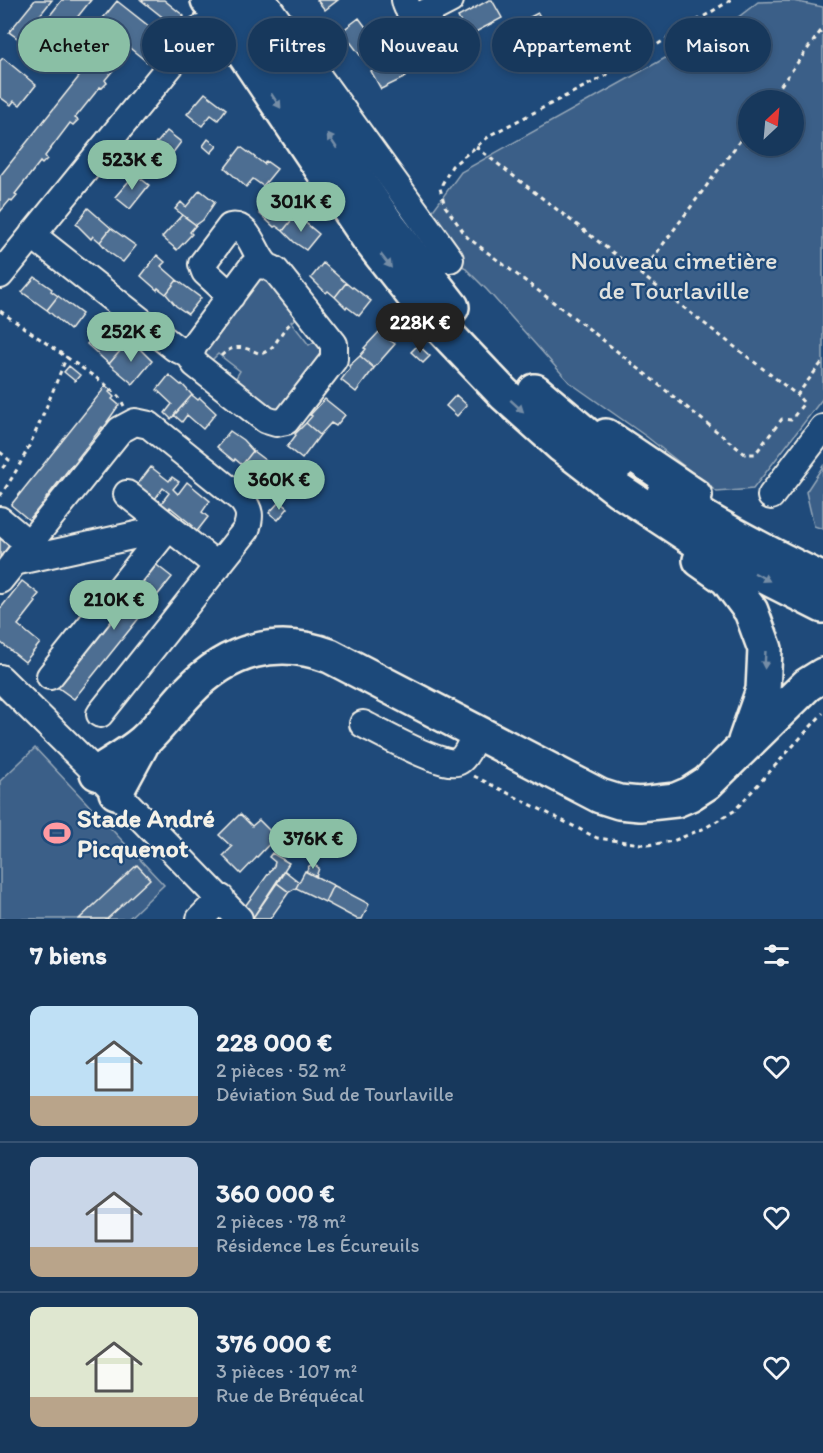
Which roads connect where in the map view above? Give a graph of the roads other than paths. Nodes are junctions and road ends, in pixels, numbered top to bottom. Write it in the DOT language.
graph roads {
  1 [pos="235,0"];
  2 [pos="263,0"];
  3 [pos="405,0"];
  4 [pos="450,0"];
  5 [pos="204,14"];
  6 [pos="32,235"];
  7 [pos="450,259"];
  8 [pos="267,266"];
  9 [pos="0,275"];
  10 [pos="231,296"];
  11 [pos="190,355"];
  12 [pos="556,411"];
  13 [pos="823,428"];
  14 [pos="619,490"];
  15 [pos="127,494"];
  16 [pos="771,496"];
  17 [pos="0,520"];
  18 [pos="168,528"];
  19 [pos="823,560"];
  20 [pos="14,562"];
  21 [pos="218,566"];
  22 [pos="823,580"];
  23 [pos="823,606"];
  24 [pos="823,675"];
  25 [pos="50,676"];
  26 [pos="0,678"];
  27 [pos="100,714"];
  28 [pos="363,724"];
  29 [pos="476,732"];
  30 [pos="744,746"];
  31 [pos="107,782"];
  32 [pos="220,898"];
  33 [pos="200,919"];
  34 [pos="239,919"];
  12 -- 1 [label="highway, one-way"];
  2 -- 7 [label="street"];
  3 -- 4 [label="street"];
  5 -- 6 [label="street"];
  5 -- 14 [label="highway, one-way"];
  6 -- 9 [label="street"];
  6 -- 11 [label="street"];
  8 -- 10 [label="street"];
  8 -- 10 [label="street"];
  8 -- 11 [label="street"];
  10 -- 11 [label="street"];
  12 -- 19 [label="highway"];
  12 -- 22 [label="highway"];
  13 -- 16 [label="street"];
  14 -- 23 [label="highway, one-way"];
  14 -- 30 [label="highway, one-way"];
  15 -- 18 [label="street"];
  17 -- 20 [label="street"];
  18 -- 20 [label="street"];
  18 -- 21 [label="street"];
  18 -- 25 [label="street"];
  20 -- 21 [label="street"];
  21 -- 27 [label="street"];
  24 -- 30 [label="highway"];
  26 -- 31 [label="street"];
  28 -- 29 [label="street"];
  29 -- 30 [label="highway"];
  29 -- 31 [label="highway"];
  31 -- 32 [label="street"];
  32 -- 33 [label="street"];
  32 -- 34 [label="street"];
}
